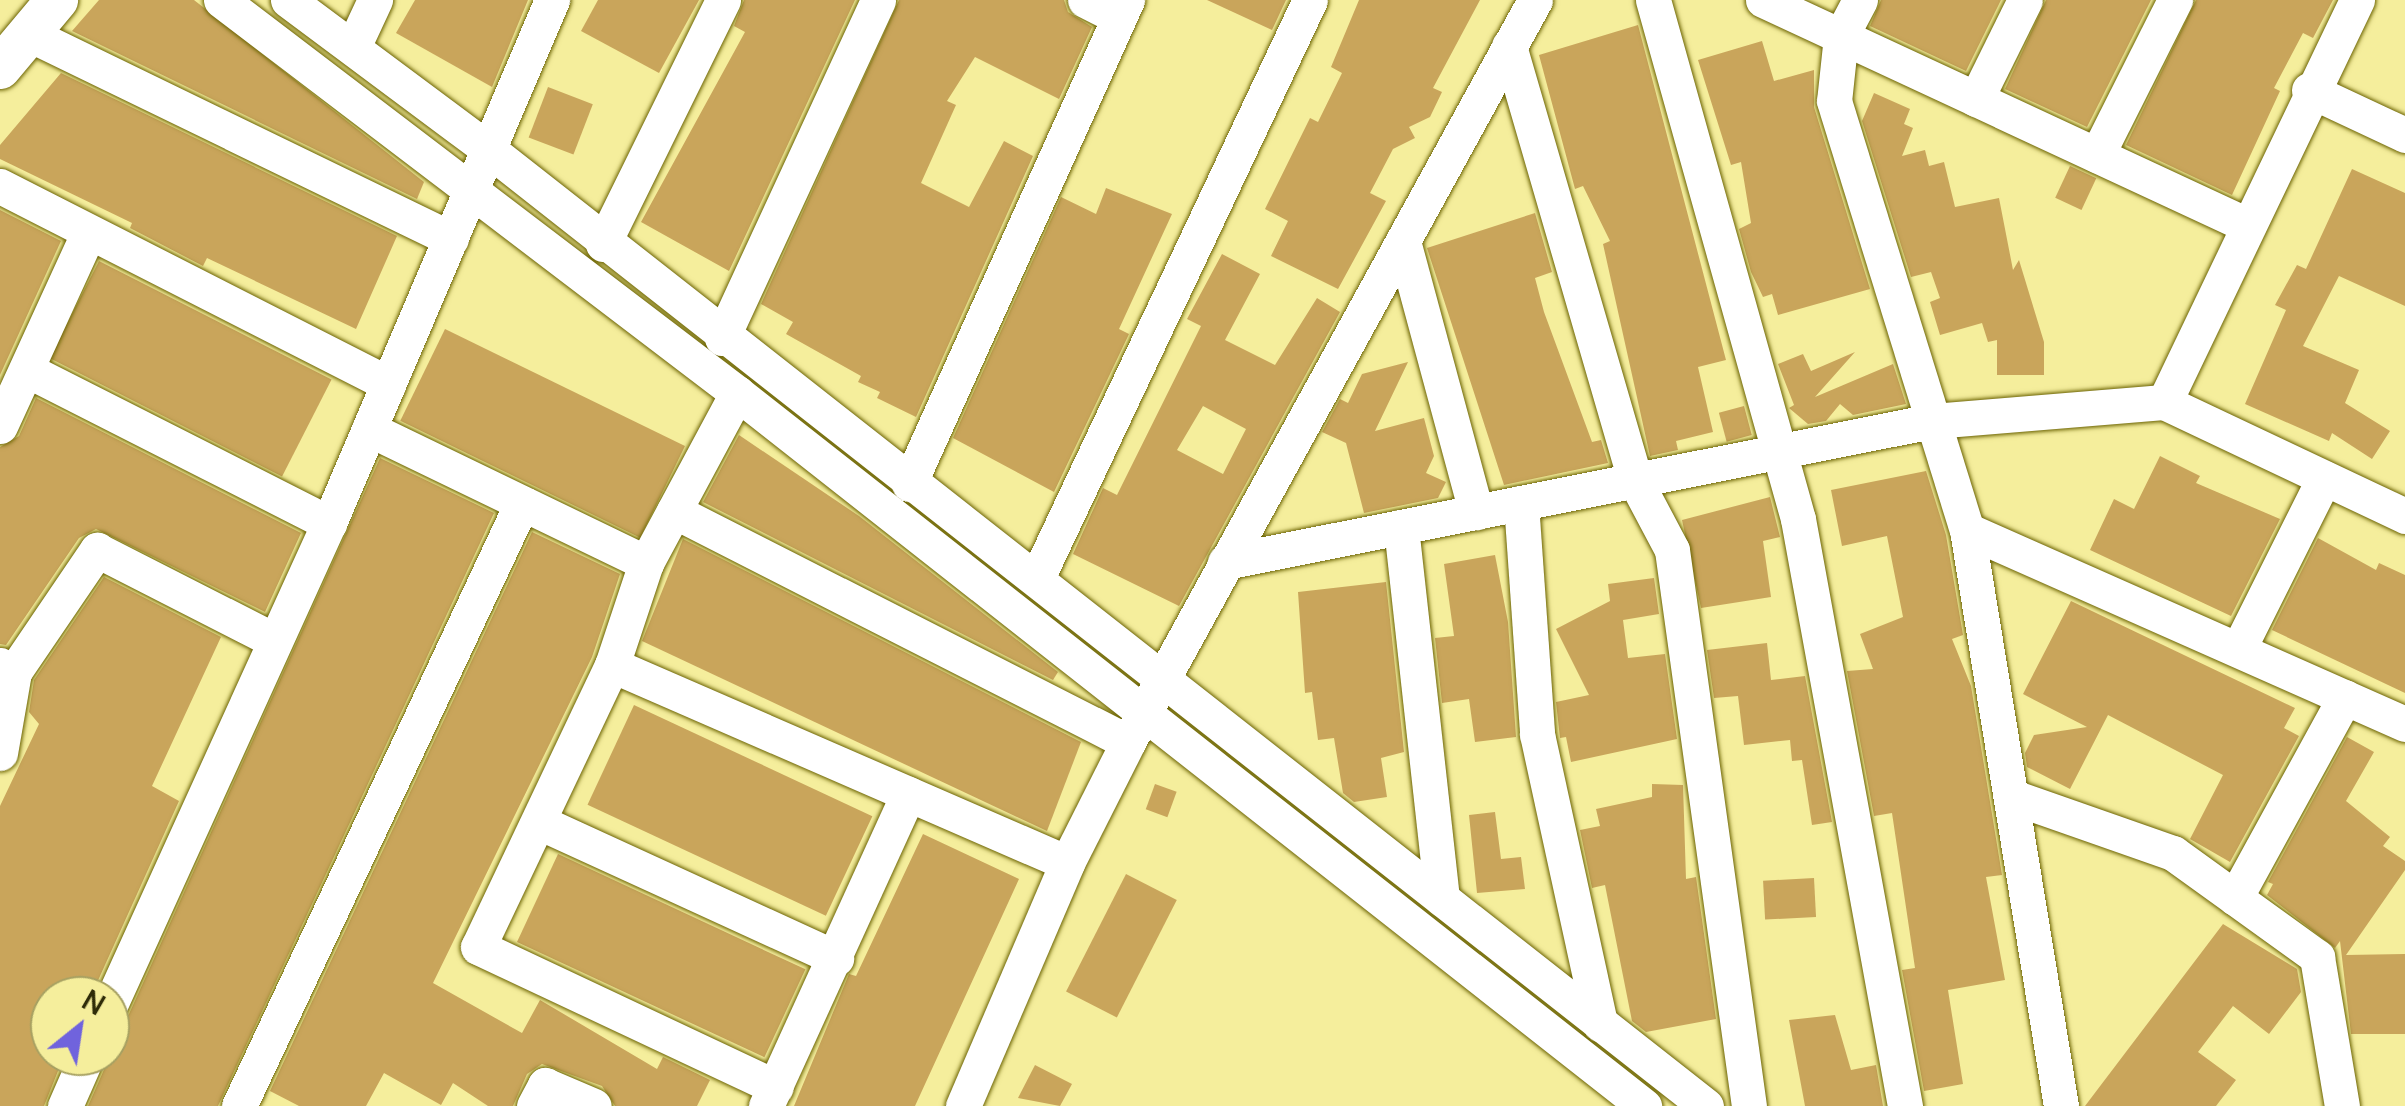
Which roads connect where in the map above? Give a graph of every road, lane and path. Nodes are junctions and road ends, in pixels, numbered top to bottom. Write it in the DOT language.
graph roads {
  1 [pos="57,0"];
  2 [pos="221,0"];
  3 [pos="288,0"];
  4 [pos="375,0"];
  5 [pos="552,0"];
  6 [pos="723,0"];
  7 [pos="878,0"];
  8 [pos="1085,0"];
  9 [pos="1310,0"];
  10 [pos="1535,0"];
  11 [pos="1653,0"];
  12 [pos="1763,0"];
  13 [pos="1860,0"];
  14 [pos="2024,0"];
  15 [pos="2176,0"];
  16 [pos="2358,0"];
  17 [pos="1123,8"];
  18 [pos="29,34"];
  19 [pos="1841,36"];
  20 [pos="354,46"];
  21 [pos="1510,46"];
  22 [pos="0,68"];
  23 [pos="2309,90"];
  24 [pos="1976,99"];
  25 [pos="2405,135"];
  26 [pos="488,148"];
  27 [pos="2097,155"];
  28 [pos="0,186"];
  29 [pos="472,190"];
  30 [pos="2247,225"];
  31 [pos="89,232"];
  32 [pos="450,239"];
  33 [pos="1402,240"];
  34 [pos="602,244"];
  35 [pos="722,338"];
  36 [pos="27,370"];
  37 [pos="388,384"];
  38 [pos="737,393"];
  39 [pos="2164,402"];
  40 [pos="1932,421"];
  41 [pos="0,426"];
  42 [pos="370,428"];
  43 [pos="1776,453"];
  44 [pos="2324,478"];
  45 [pos="1635,480"];
  46 [pos="909,484"];
  47 [pos="522,503"];
  48 [pos="1521,504"];
  49 [pos="674,512"];
  50 [pos="1476,512"];
  51 [pos="2405,516"];
  52 [pos="329,522"];
  53 [pos="1401,527"];
  54 [pos="1967,530"];
  55 [pos="1225,562"];
  56 [pos="646,563"];
  57 [pos="1036,578"];
  58 [pos="274,640"];
  59 [pos="2239,648"];
  60 [pos="612,665"];
  61 [pos="7,668"];
  62 [pos="1164,677"];
  63 [pos="2345,697"];
  64 [pos="2405,724"];
  65 [pos="1136,727"];
  66 [pos="0,753"];
  67 [pos="908,794"];
  68 [pos="2016,798"];
  69 [pos="539,822"];
  70 [pos="1067,863"];
  71 [pos="1442,898"];
  72 [pos="2235,898"];
  73 [pos="836,958"];
  74 [pos="123,976"];
  75 [pos="1600,1024"];
  76 [pos="78,1076"];
  77 [pos="771,1096"];
  78 [pos="245,1104"];
  79 [pos="64,1106"];
  80 [pos="534,1106"];
  81 [pos="594,1106"];
  82 [pos="963,1106"];
  83 [pos="1644,1106"];
  84 [pos="1706,1106"];
  85 [pos="1749,1106"];
  86 [pos="1905,1106"];
  87 [pos="2061,1106"];
  88 [pos="2342,1106"];
  1 -- 18 [label="main road"];
  2 -- 29 [label="street"];
  3 -- 20 [label="street"];
  4 -- 20 [label="street"];
  5 -- 26 [label="street"];
  6 -- 34 [label="street"];
  7 -- 35 [label="street"];
  8 -- 17 [label="street"];
  9 -- 57 [label="street"];
  10 -- 21 [label="street"];
  11 -- 43 [label="street"];
  12 -- 19 [label="street"];
  13 -- 19 [label="street"];
  14 -- 24 [label="street"];
  15 -- 27 [label="street"];
  16 -- 23 [label="street"];
  17 -- 46 [label="street"];
  18 -- 22 [label="main road"];
  18 -- 32 [label="street"];
  19 -- 24 [label="street"];
  19 -- 40 [label="street"];
  20 -- 26 [label="street"];
  21 -- 33 [label="street"];
  21 -- 45 [label="street"];
  23 -- 25 [label="street"];
  23 -- 30 [label="street"];
  24 -- 27 [label="street"];
  26 -- 29 [label="street"];
  26 -- 34 [label="street"];
  27 -- 30 [label="street"];
  28 -- 31 [label="street"];
  29 -- 32 [label="street"];
  29 -- 38 [label="street"];
  30 -- 39 [label="street"];
  31 -- 36 [label="street"];
  31 -- 37 [label="street"];
  32 -- 37 [label="street"];
  33 -- 50 [label="street"];
  33 -- 55 [label="street"];
  34 -- 35 [label="street"];
  35 -- 46 [label="street"];
  36 -- 41 [label="street"];
  36 -- 52 [label="street"];
  37 -- 42 [label="street"];
  38 -- 49 [label="street"];
  38 -- 65 [label="street"];
  39 -- 40 [label="street"];
  39 -- 44 [label="street"];
  40 -- 43 [label="street"];
  40 -- 54 [label="street"];
  42 -- 47 [label="street"];
  42 -- 52 [label="street"];
  43 -- 45 [label="street"];
  43 -- 86 [label="street"];
  44 -- 51 [label="street"];
  44 -- 59 [label="street"];
  45 -- 48 [label="street"];
  45 -- 85 [label="street"];
  46 -- 57 [label="street"];
  47 -- 56 [label="street"];
  47 -- 78 [label="street"];
  48 -- 50 [label="street"];
  48 -- 75 [label="street"];
  49 -- 56 [label="street"];
  49 -- 65 [label="street"];
  50 -- 53 [label="street"];
  52 -- 58 [label="street"];
  53 -- 55 [label="street"];
  53 -- 71 [label="street"];
  54 -- 59 [label="street"];
  54 -- 68 [label="street"];
  55 -- 62 [label="street"];
  56 -- 60 [label="street"];
  57 -- 62 [label="street"];
  58 -- 61 [label="street"];
  58 -- 74 [label="street"];
  59 -- 63 [label="street"];
  60 -- 67 [label="street"];
  60 -- 69 [label="street"];
  61 -- 66 [label="street"];
  62 -- 65 [label="street"];
  62 -- 71 [label="street"];
  63 -- 64 [label="street"];
  63 -- 72 [label="street"];
  65 -- 70 [label="street"];
  65 -- 83 [label="street"];
  67 -- 70 [label="street"];
  67 -- 73 [label="street"];
  68 -- 72 [label="street"];
  68 -- 87 [label="street"];
  69 -- 73 [label="street"];
  69 -- 77 [label="street"];
  70 -- 82 [label="street"];
  71 -- 75 [label="street"];
  72 -- 88 [label="street"];
  73 -- 77 [label="street"];
  75 -- 84 [label="street"];
  76 -- 79 [label="street"];
  80 -- 81 [label="street"];
}
